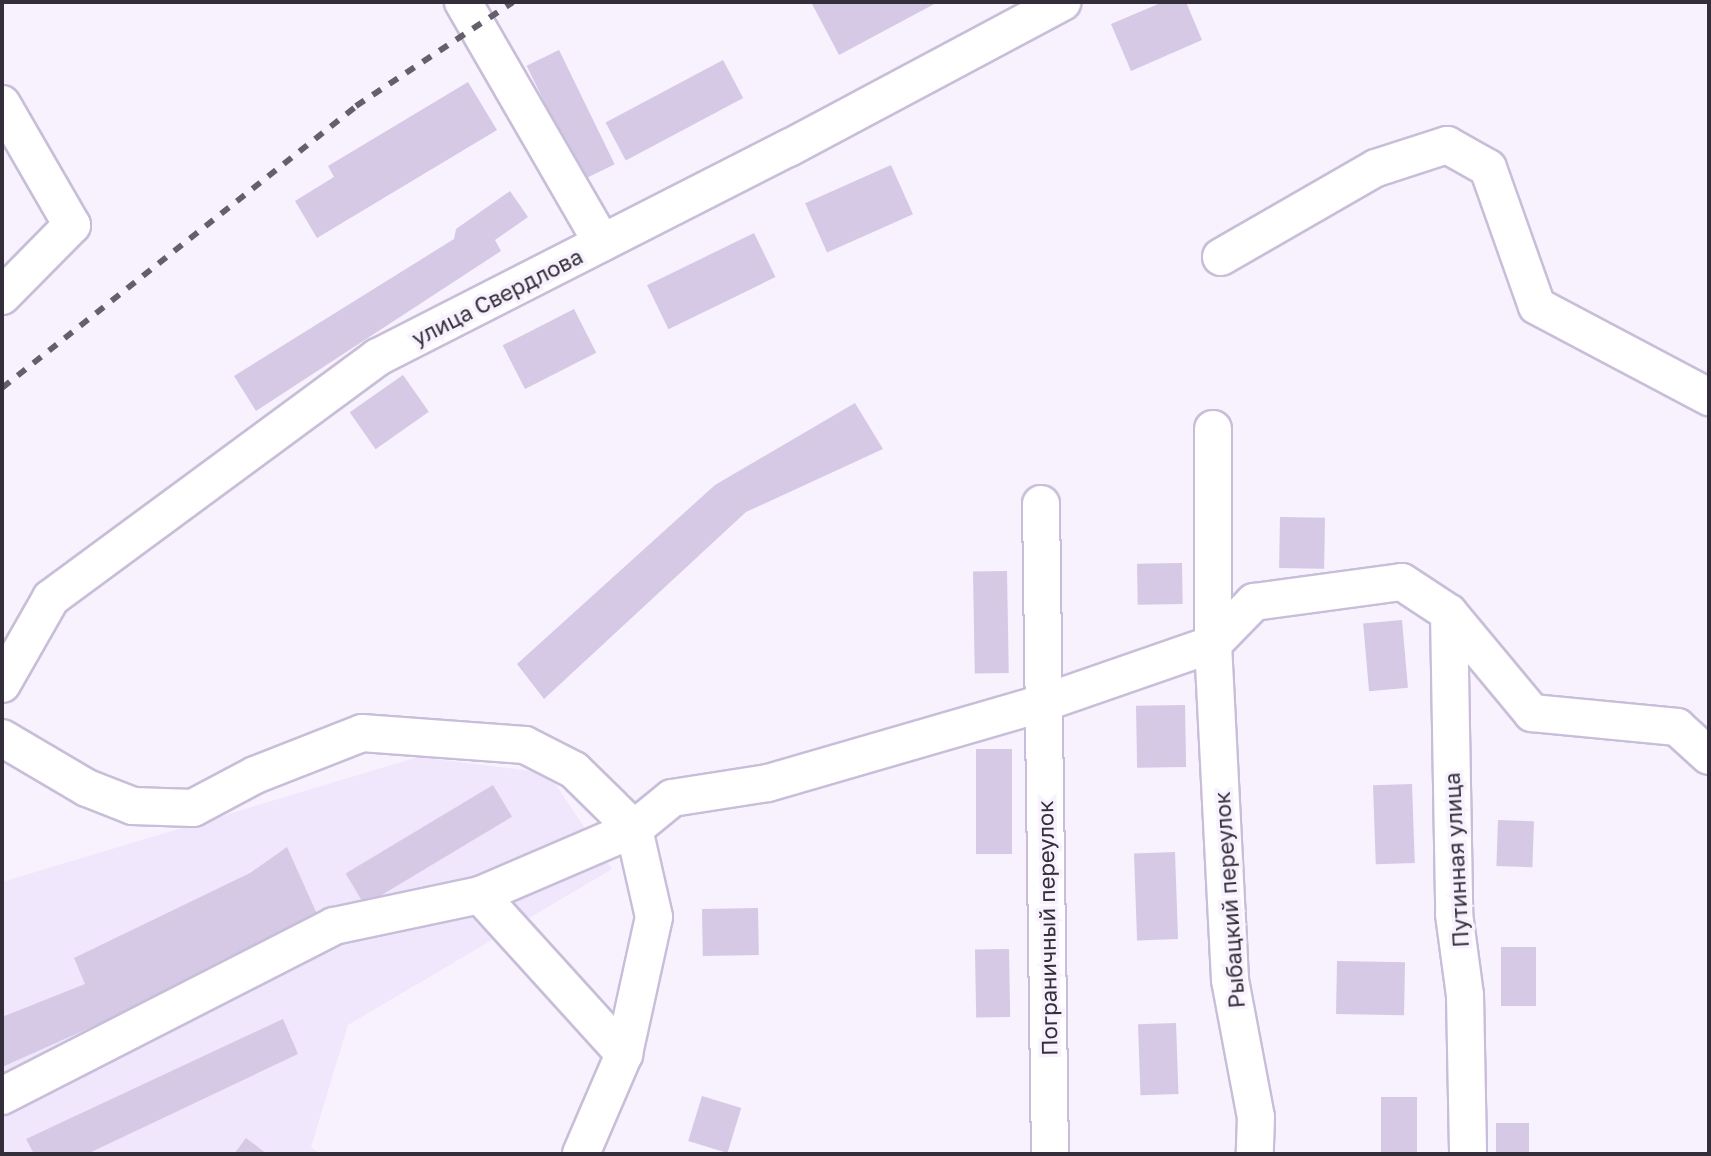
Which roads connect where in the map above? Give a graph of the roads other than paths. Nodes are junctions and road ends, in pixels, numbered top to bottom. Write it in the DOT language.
graph roads {
  1 [pos="463,2"];
  2 [pos="1062,2"];
  3 [pos="2,104"];
  4 [pos="602,243"];
  5 [pos="1221,257"];
  6 [pos="2,296"];
  7 [pos="1709,397"];
  8 [pos="1213,429"];
  9 [pos="1041,504"];
  10 [pos="1449,613"];
  11 [pos="1213,644"];
  12 [pos="2,684"];
  13 [pos="1043,703"];
  14 [pos="2,738"];
  15 [pos="1709,756"];
  16 [pos="634,829"];
  17 [pos="480,895"];
  18 [pos="624,1054"];
  19 [pos="2,1096"];
  20 [pos="581,1154"];
  21 [pos="1050,1154"];
  22 [pos="1255,1154"];
  23 [pos="1468,1154"];
  1 -- 4 [label="street"];
  2 -- 4 [label="street, улица Свердлова"];
  3 -- 6 [label="street"];
  4 -- 12 [label="street, улица Свердлова"];
  5 -- 7 [label="street"];
  8 -- 11 [label="street, Рыбацкий переулок"];
  9 -- 13 [label="street, Пограничный переулок"];
  10 -- 11 [label="street"];
  10 -- 15 [label="street"];
  10 -- 23 [label="street, Путинная улица"];
  11 -- 13 [label="street"];
  11 -- 22 [label="street, Рыбацкий переулок"];
  13 -- 16 [label="street"];
  13 -- 21 [label="street, Пограничный переулок"];
  14 -- 16 [label="street"];
  16 -- 17 [label="street"];
  16 -- 18 [label="street"];
  17 -- 18 [label="street"];
  17 -- 19 [label="street"];
  18 -- 20 [label="street"];
}
